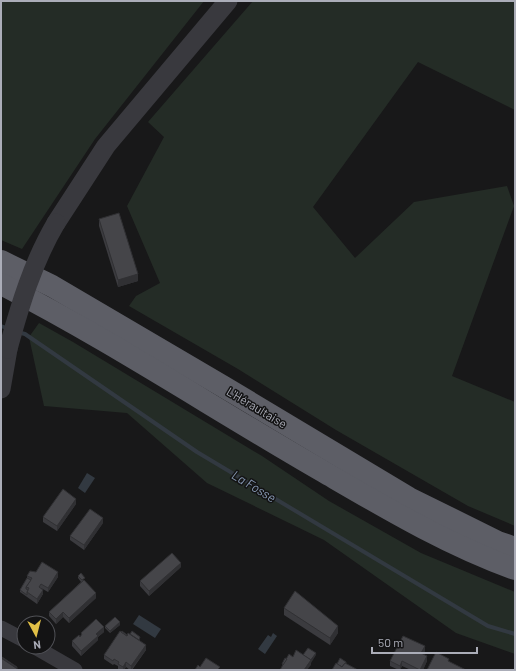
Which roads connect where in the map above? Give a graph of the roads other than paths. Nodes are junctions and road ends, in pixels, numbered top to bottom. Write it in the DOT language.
graph roads {
  1 [pos="228,1"];
  2 [pos="1,261"];
  3 [pos="1,284"];
  4 [pos="1,389"];
  5 [pos="515,548"];
  6 [pos="515,569"];
  7 [pos="1,628"];
  8 [pos="16,636"];
  9 [pos="50,655"];
  10 [pos="75,670"];
  1 -- 4 [label="street, bridge"];
  2 -- 5 [label="highway, L'Héraultaise"];
  3 -- 6 [label="highway, L'Héraultaise"];
  7 -- 8 [label="street"];
  9 -- 10 [label="street"];
}
